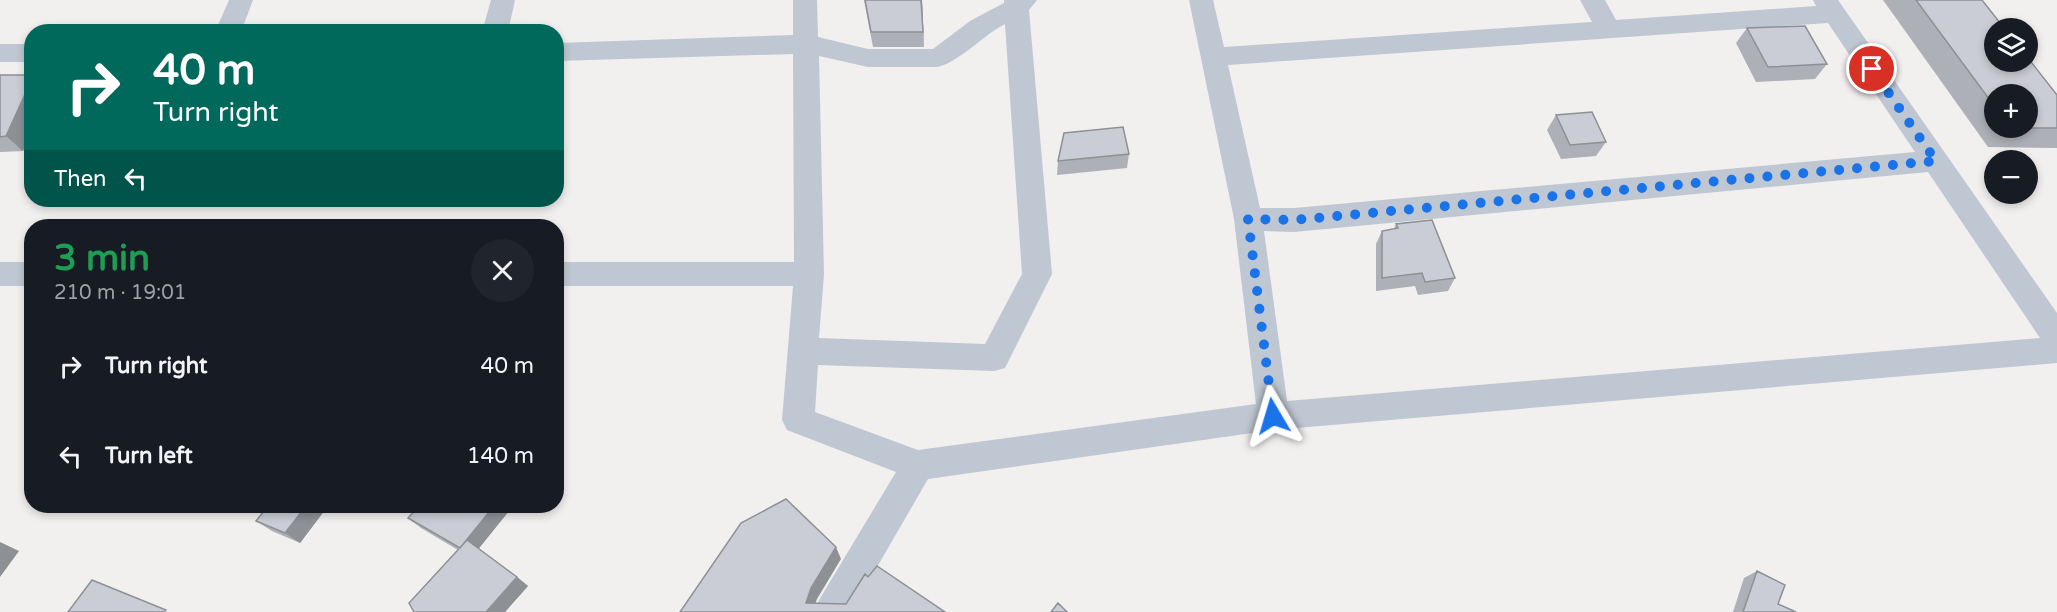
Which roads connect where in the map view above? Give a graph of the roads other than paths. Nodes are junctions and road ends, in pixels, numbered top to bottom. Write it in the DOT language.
graph roads {
  1 [pos="241,0"];
  2 [pos="503,0"];
  3 [pos="805,0"];
  4 [pos="1201,0"];
  5 [pos="1592,0"];
  6 [pos="1020,2"];
  7 [pos="1830,7"];
  8 [pos="231,24"];
  9 [pos="497,24"];
  10 [pos="1609,29"];
  11 [pos="806,44"];
  12 [pos="564,52"];
  13 [pos="0,53"];
  14 [pos="24,53"];
  15 [pos="1212,57"];
  16 [pos="1936,161"];
  17 [pos="1248,219"];
  18 [pos="0,274"];
  19 [pos="24,274"];
  20 [pos="564,274"];
  21 [pos="809,274"];
  22 [pos="2057,338"];
  23 [pos="2057,350"];
  24 [pos="803,351"];
  25 [pos="1273,416"];
  26 [pos="918,465"];
  27 [pos="831,612"];
  1 -- 8 [label="street"];
  2 -- 9 [label="street"];
  3 -- 11 [label="street"];
  4 -- 15 [label="street"];
  5 -- 10 [label="street"];
  6 -- 11 [label="street"];
  6 -- 24 [label="street"];
  7 -- 10 [label="street"];
  7 -- 16 [label="street"];
  10 -- 15 [label="street"];
  11 -- 12 [label="street"];
  11 -- 21 [label="street"];
  13 -- 14 [label="street"];
  15 -- 17 [label="street"];
  16 -- 17 [label="street"];
  16 -- 22 [label="street"];
  17 -- 25 [label="street"];
  18 -- 19 [label="street"];
  20 -- 21 [label="street"];
  21 -- 24 [label="street"];
  23 -- 25 [label="street"];
  24 -- 26 [label="street"];
  25 -- 26 [label="street"];
  26 -- 27 [label="street"];
}
